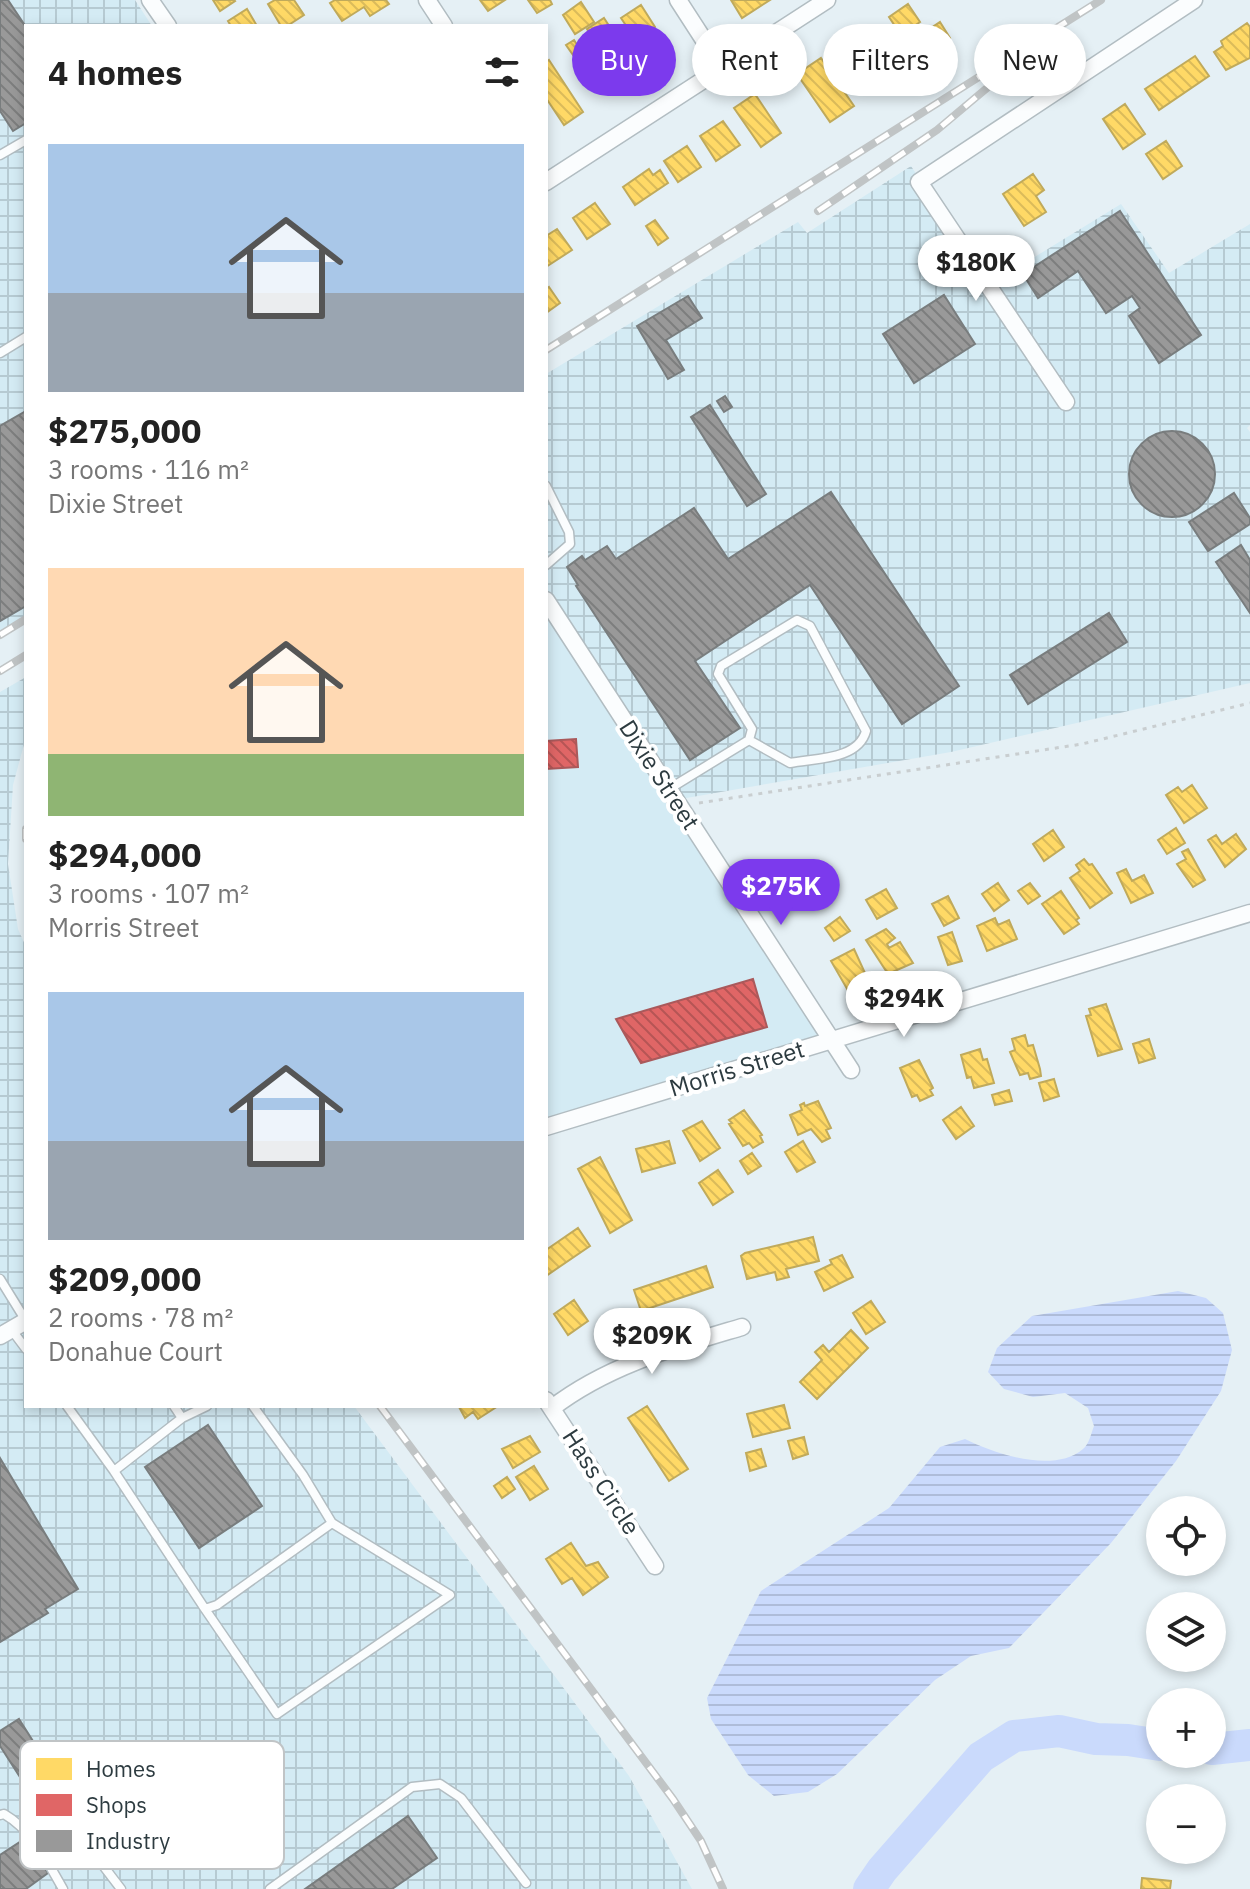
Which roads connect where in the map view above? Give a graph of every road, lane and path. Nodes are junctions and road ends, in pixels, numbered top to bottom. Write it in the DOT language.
graph roads {
  1 [pos="150,0"];
  2 [pos="427,0"];
  3 [pos="678,0"];
  4 [pos="827,0"];
  5 [pos="1194,0"];
  6 [pos="167,24"];
  7 [pos="443,24"];
  8 [pos="694,24"];
  9 [pos="790,24"];
  10 [pos="692,87"];
  11 [pos="24,141"];
  12 [pos="0,155"];
  13 [pos="548,181"];
  14 [pos="24,338"];
  15 [pos="0,353"];
  16 [pos="1066,402"];
  17 [pos="548,490"];
  18 [pos="548,563"];
  19 [pos="548,603"];
  20 [pos="1250,703"];
  21 [pos="749,740"];
  22 [pos="669,790"];
  23 [pos="679,806"];
  24 [pos="1250,913"];
  25 [pos="831,1041"];
  26 [pos="851,1070"];
  27 [pos="548,1126"];
  28 [pos="0,1279"];
  29 [pos="16,1327"];
  30 [pos="742,1327"];
  31 [pos="549,1404"];
  32 [pos="68,1408"];
  33 [pos="175,1408"];
  34 [pos="203,1408"];
  35 [pos="254,1408"];
  36 [pos="182,1418"];
  37 [pos="114,1471"];
  38 [pos="332,1523"];
  39 [pos="655,1566"];
  40 [pos="205,1609"];
  41 [pos="0,1815"];
  42 [pos="20,1825"];
  43 [pos="51,1869"];
  44 [pos="106,1869"];
  45 [pos="526,1883"];
  46 [pos="63,1889"];
  47 [pos="121,1889"];
  48 [pos="270,1889"];
  1 -- 6 [label="street"];
  2 -- 7 [label="street"];
  3 -- 8 [label="street"];
  4 -- 9 [label="street"];
  5 -- 16 [label="street"];
  10 -- 13 [label="street"];
  11 -- 12 [label="lane"];
  14 -- 15 [label="lane"];
  17 -- 18 [label="lane"];
  19 -- 22 [label="street, Dixie Street"];
  20 -- 23 [label="path"];
  21 -- 21 [label="lane"];
  21 -- 22 [label="lane"];
  22 -- 23 [label="street, Dixie Street"];
  23 -- 25 [label="street, Dixie Street"];
  24 -- 25 [label="street, Morris Street"];
  25 -- 26 [label="street, Dixie Street"];
  25 -- 27 [label="street, Morris Street"];
  28 -- 29 [label="lane"];
  30 -- 31 [label="street"];
  31 -- 39 [label="street, Hass Circle"];
  32 -- 37 [label="lane"];
  33 -- 36 [label="lane"];
  34 -- 36 [label="lane"];
  35 -- 38 [label="lane"];
  36 -- 37 [label="lane"];
  37 -- 40 [label="lane"];
  38 -- 40 [label="lane"];
  38 -- 40 [label="lane"];
  41 -- 42 [label="lane"];
  43 -- 46 [label="lane"];
  44 -- 47 [label="lane"];
  45 -- 48 [label="lane"];
}
